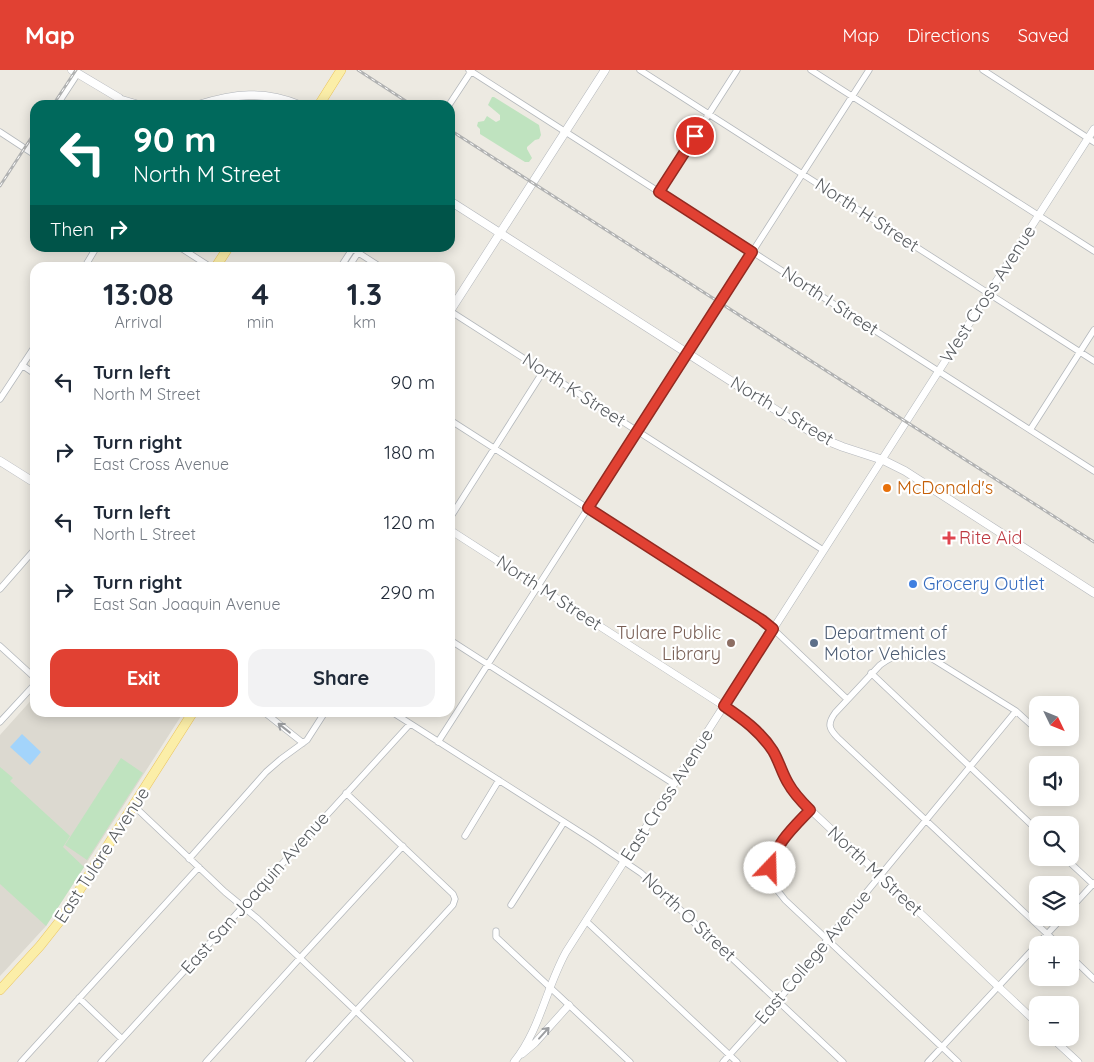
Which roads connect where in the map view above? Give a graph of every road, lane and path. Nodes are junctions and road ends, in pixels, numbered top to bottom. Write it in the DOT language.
graph roads {
  1 [pos="341,70"];
  2 [pos="605,70"];
  3 [pos="640,70"];
  4 [pos="737,70"];
  5 [pos="811,70"];
  6 [pos="869,70"];
  7 [pos="983,70"];
  8 [pos="471,71"];
  9 [pos="75,72"];
  10 [pos="852,96"];
  11 [pos="119,98"];
  12 [pos="60,100"];
  13 [pos="125,100"];
  14 [pos="217,100"];
  15 [pos="288,100"];
  16 [pos="322,100"];
  17 [pos="452,100"];
  18 [pos="709,114"];
  19 [pos="1094,129"];
  20 [pos="0,132"];
  21 [pos="565,132"];
  22 [pos="1091,140"];
  23 [pos="30,147"];
  24 [pos="28,150"];
  25 [pos="802,174"];
  26 [pos="659,192"];
  27 [pos="455,204"];
  28 [pos="1039,216"];
  29 [pos="500,233"];
  30 [pos="1094,251"];
  31 [pos="188,252"];
  32 [pos="353,252"];
  33 [pos="359,252"];
  34 [pos="752,252"];
  35 [pos="204,262"];
  36 [pos="345,262"];
  37 [pos="373,262"];
  38 [pos="989,294"];
  39 [pos="455,303"];
  40 [pos="455,314"];
  41 [pos="1094,330"];
  42 [pos="1080,352"];
  43 [pos="30,353"];
  44 [pos="687,353"];
  45 [pos="1094,361"];
  46 [pos="22,365"];
  47 [pos="544,370"];
  48 [pos="30,371"];
  49 [pos="939,371"];
  50 [pos="0,399"];
  51 [pos="455,423"];
  52 [pos="637,430"];
  53 [pos="1030,430"];
  54 [pos="494,448"];
  55 [pos="882,460"];
  56 [pos="1,462"];
  57 [pos="1094,471"];
  58 [pos="30,480"];
  59 [pos="588,508"];
  60 [pos="455,510"];
  61 [pos="455,533"];
  62 [pos="824,550"];
  63 [pos="30,555"];
  64 [pos="538,586"];
  65 [pos="0,589"];
  66 [pos="1094,593"];
  67 [pos="773,629"];
  68 [pos="455,643"];
  69 [pos="0,646"];
  70 [pos="487,664"];
  71 [pos="30,673"];
  72 [pos="871,673"];
  73 [pos="30,689"];
  74 [pos="847,699"];
  75 [pos="724,706"];
  76 [pos="1016,711"];
  77 [pos="455,715"];
  78 [pos="190,717"];
  79 [pos="270,717"];
  80 [pos="322,717"];
  81 [pos="400,717"];
  82 [pos="454,717"];
  83 [pos="0,722"];
  84 [pos="1029,723"];
  85 [pos="410,724"];
  86 [pos="438,742"];
  87 [pos="303,743"];
  88 [pos="970,767"];
  89 [pos="499,780"];
  90 [pos="674,784"];
  91 [pos="346,794"];
  92 [pos="134,806"];
  93 [pos="810,810"];
  94 [pos="926,821"];
  95 [pos="564,822"];
  96 [pos="1029,823"];
  97 [pos="465,836"];
  98 [pos="403,846"];
  99 [pos="189,859"];
  100 [pos="624,861"];
  101 [pos="1074,866"];
  102 [pos="198,867"];
  103 [pos="880,876"];
  104 [pos="1094,884"];
  105 [pos="1079,900"];
  106 [pos="512,905"];
  107 [pos="243,907"];
  108 [pos="586,921"];
  109 [pos="1054,926"];
  110 [pos="496,931"];
  111 [pos="1047,934"];
  112 [pos="827,940"];
  113 [pos="300,958"];
  114 [pos="1079,965"];
  115 [pos="1094,979"];
  116 [pos="550,986"];
  117 [pos="998,986"];
  118 [pos="0,990"];
  119 [pos="79,998"];
  120 [pos="778,1001"];
  121 [pos="569,1005"];
  122 [pos="356,1010"];
  123 [pos="1029,1015"];
  124 [pos="122,1039"];
  125 [pos="1061,1046"];
  126 [pos="942,1047"];
  127 [pos="729,1055"];
  128 [pos="407,1061"];
  129 [pos="516,1061"];
  130 [pos="21,1062"];
  131 [pos="101,1062"];
  132 [pos="206,1062"];
  133 [pos="309,1062"];
  134 [pos="630,1062"];
  135 [pos="723,1062"];
  136 [pos="737,1062"];
  137 [pos="843,1062"];
  138 [pos="928,1062"];
  139 [pos="958,1062"];
  140 [pos="1078,1062"];
  1 -- 16 [label="main road"];
  2 -- 21 [label="main road"];
  3 -- 18 [label="street, North H Street"];
  4 -- 18 [label="street"];
  5 -- 10 [label="street"];
  6 -- 10 [label="street"];
  7 -- 22 [label="street"];
  8 -- 17 [label="street"];
  8 -- 21 [label="street, North I Street"];
  9 -- 11 [label="main road"];
  9 -- 12 [label="street"];
  10 -- 25 [label="street"];
  10 -- 28 [label="street"];
  11 -- 13 [label="main road"];
  14 -- 15 [label="main road"];
  18 -- 25 [label="street, North H Street"];
  18 -- 26 [label="street"];
  19 -- 22 [label="street, West Cross Avenue"];
  20 -- 24 [label="street"];
  21 -- 26 [label="street, North I Street"];
  21 -- 29 [label="main road"];
  22 -- 28 [label="street, West Cross Avenue"];
  23 -- 24 [label="street"];
  25 -- 34 [label="street"];
  25 -- 38 [label="street, North H Street"];
  26 -- 34 [label="street, North I Street"];
  27 -- 29 [label="main road, North J Street"];
  28 -- 30 [label="street"];
  28 -- 38 [label="street, West Cross Avenue"];
  29 -- 39 [label="main road"];
  29 -- 44 [label="main road, North J Street"];
  31 -- 35 [label="street"];
  32 -- 36 [label="street"];
  33 -- 37 [label="street"];
  34 -- 44 [label="street"];
  34 -- 49 [label="street, North I Street"];
  38 -- 42 [label="street, North H Street"];
  38 -- 49 [label="street, West Cross Avenue"];
  40 -- 47 [label="street, North K Street"];
  41 -- 42 [label="street"];
  42 -- 45 [label="street, North H Street"];
  42 -- 53 [label="street"];
  43 -- 46 [label="street"];
  44 -- 52 [label="street"];
  44 -- 55 [label="main road, North J Street"];
  46 -- 48 [label="street"];
  46 -- 50 [label="street"];
  47 -- 52 [label="street, North K Street"];
  47 -- 54 [label="street"];
  49 -- 53 [label="street, North I Street"];
  49 -- 55 [label="street, West Cross Avenue"];
  51 -- 54 [label="street"];
  52 -- 59 [label="street"];
  52 -- 62 [label="street, North K Street"];
  53 -- 57 [label="street, North I Street"];
  54 -- 59 [label="street"];
  54 -- 60 [label="street"];
  55 -- 62 [label="street, East Cross Avenue"];
  55 -- 66 [label="main road, North J Street"];
  56 -- 58 [label="main road"];
  59 -- 64 [label="street"];
  59 -- 67 [label="street"];
  61 -- 64 [label="street, North M Street"];
  62 -- 67 [label="street, East Cross Avenue"];
  63 -- 65 [label="street"];
  64 -- 70 [label="street"];
  64 -- 75 [label="street, North M Street"];
  67 -- 74 [label="street"];
  67 -- 75 [label="street, East Cross Avenue"];
  68 -- 70 [label="street"];
  69 -- 71 [label="street"];
  70 -- 77 [label="street"];
  70 -- 90 [label="street"];
  72 -- 74 [label="street"];
  72 -- 76 [label="street"];
  72 -- 88 [label="street"];
  73 -- 83 [label="street"];
  74 -- 94 [label="street"];
  75 -- 90 [label="street, East Cross Avenue"];
  75 -- 93 [label="street, North M Street"];
  76 -- 84 [label="street"];
  76 -- 88 [label="street, East College Avenue"];
  78 -- 92 [label="main road, East Tulare Avenue"];
  87 -- 79 [label="street, one-way"];
  80 -- 87 [label="street"];
  81 -- 85 [label="street, North O Street"];
  82 -- 86 [label="street"];
  85 -- 86 [label="street, North O Street"];
  85 -- 91 [label="street, East San Joaquin Avenue"];
  86 -- 89 [label="street, North O Street"];
  87 -- 99 [label="street"];
  88 -- 94 [label="street, East College Avenue"];
  88 -- 96 [label="street"];
  89 -- 95 [label="street, North O Street"];
  89 -- 97 [label="street"];
  90 -- 100 [label="street, East Cross Avenue"];
  91 -- 98 [label="street"];
  91 -- 107 [label="street, East San Joaquin Avenue"];
  92 -- 99 [label="street"];
  92 -- 118 [label="main road, East Tulare Avenue"];
  93 -- 103 [label="street, North M Street"];
  93 -- 112 [label="street"];
  94 -- 103 [label="street, East College Avenue"];
  94 -- 111 [label="street"];
  95 -- 100 [label="street, North O Street"];
  95 -- 106 [label="street"];
  98 -- 113 [label="street"];
  98 -- 122 [label="street"];
  99 -- 102 [label="street"];
  100 -- 108 [label="street, East Cross Avenue"];
  100 -- 120 [label="street, North O Street"];
  101 -- 104 [label="street"];
  102 -- 107 [label="street"];
  102 -- 119 [label="street"];
  103 -- 112 [label="street, East College Avenue"];
  103 -- 117 [label="street, North M Street"];
  104 -- 105 [label="street"];
  107 -- 113 [label="street"];
  107 -- 124 [label="street, East San Joaquin Avenue"];
  108 -- 116 [label="street, East Cross Avenue"];
  108 -- 127 [label="street"];
  109 -- 111 [label="street"];
  110 -- 116 [label="street"];
  111 -- 117 [label="street"];
  112 -- 120 [label="street, East College Avenue"];
  112 -- 126 [label="street"];
  113 -- 122 [label="street"];
  113 -- 132 [label="street"];
  114 -- 115 [label="street"];
  116 -- 121 [label="street"];
  116 -- 129 [label="street, East Cross Avenue"];
  117 -- 123 [label="street, North M Street"];
  117 -- 126 [label="street"];
  119 -- 124 [label="street"];
  119 -- 130 [label="street"];
  120 -- 127 [label="street, East College Avenue"];
  120 -- 137 [label="street, North O Street"];
  129 -- 121 [label="street, one-way"];
  121 -- 134 [label="street"];
  122 -- 128 [label="street"];
  122 -- 133 [label="street"];
  124 -- 131 [label="street, East San Joaquin Avenue"];
  125 -- 140 [label="street"];
  126 -- 138 [label="street"];
  126 -- 139 [label="street"];
  127 -- 135 [label="street, East College Avenue"];
  127 -- 136 [label="street"];
}
